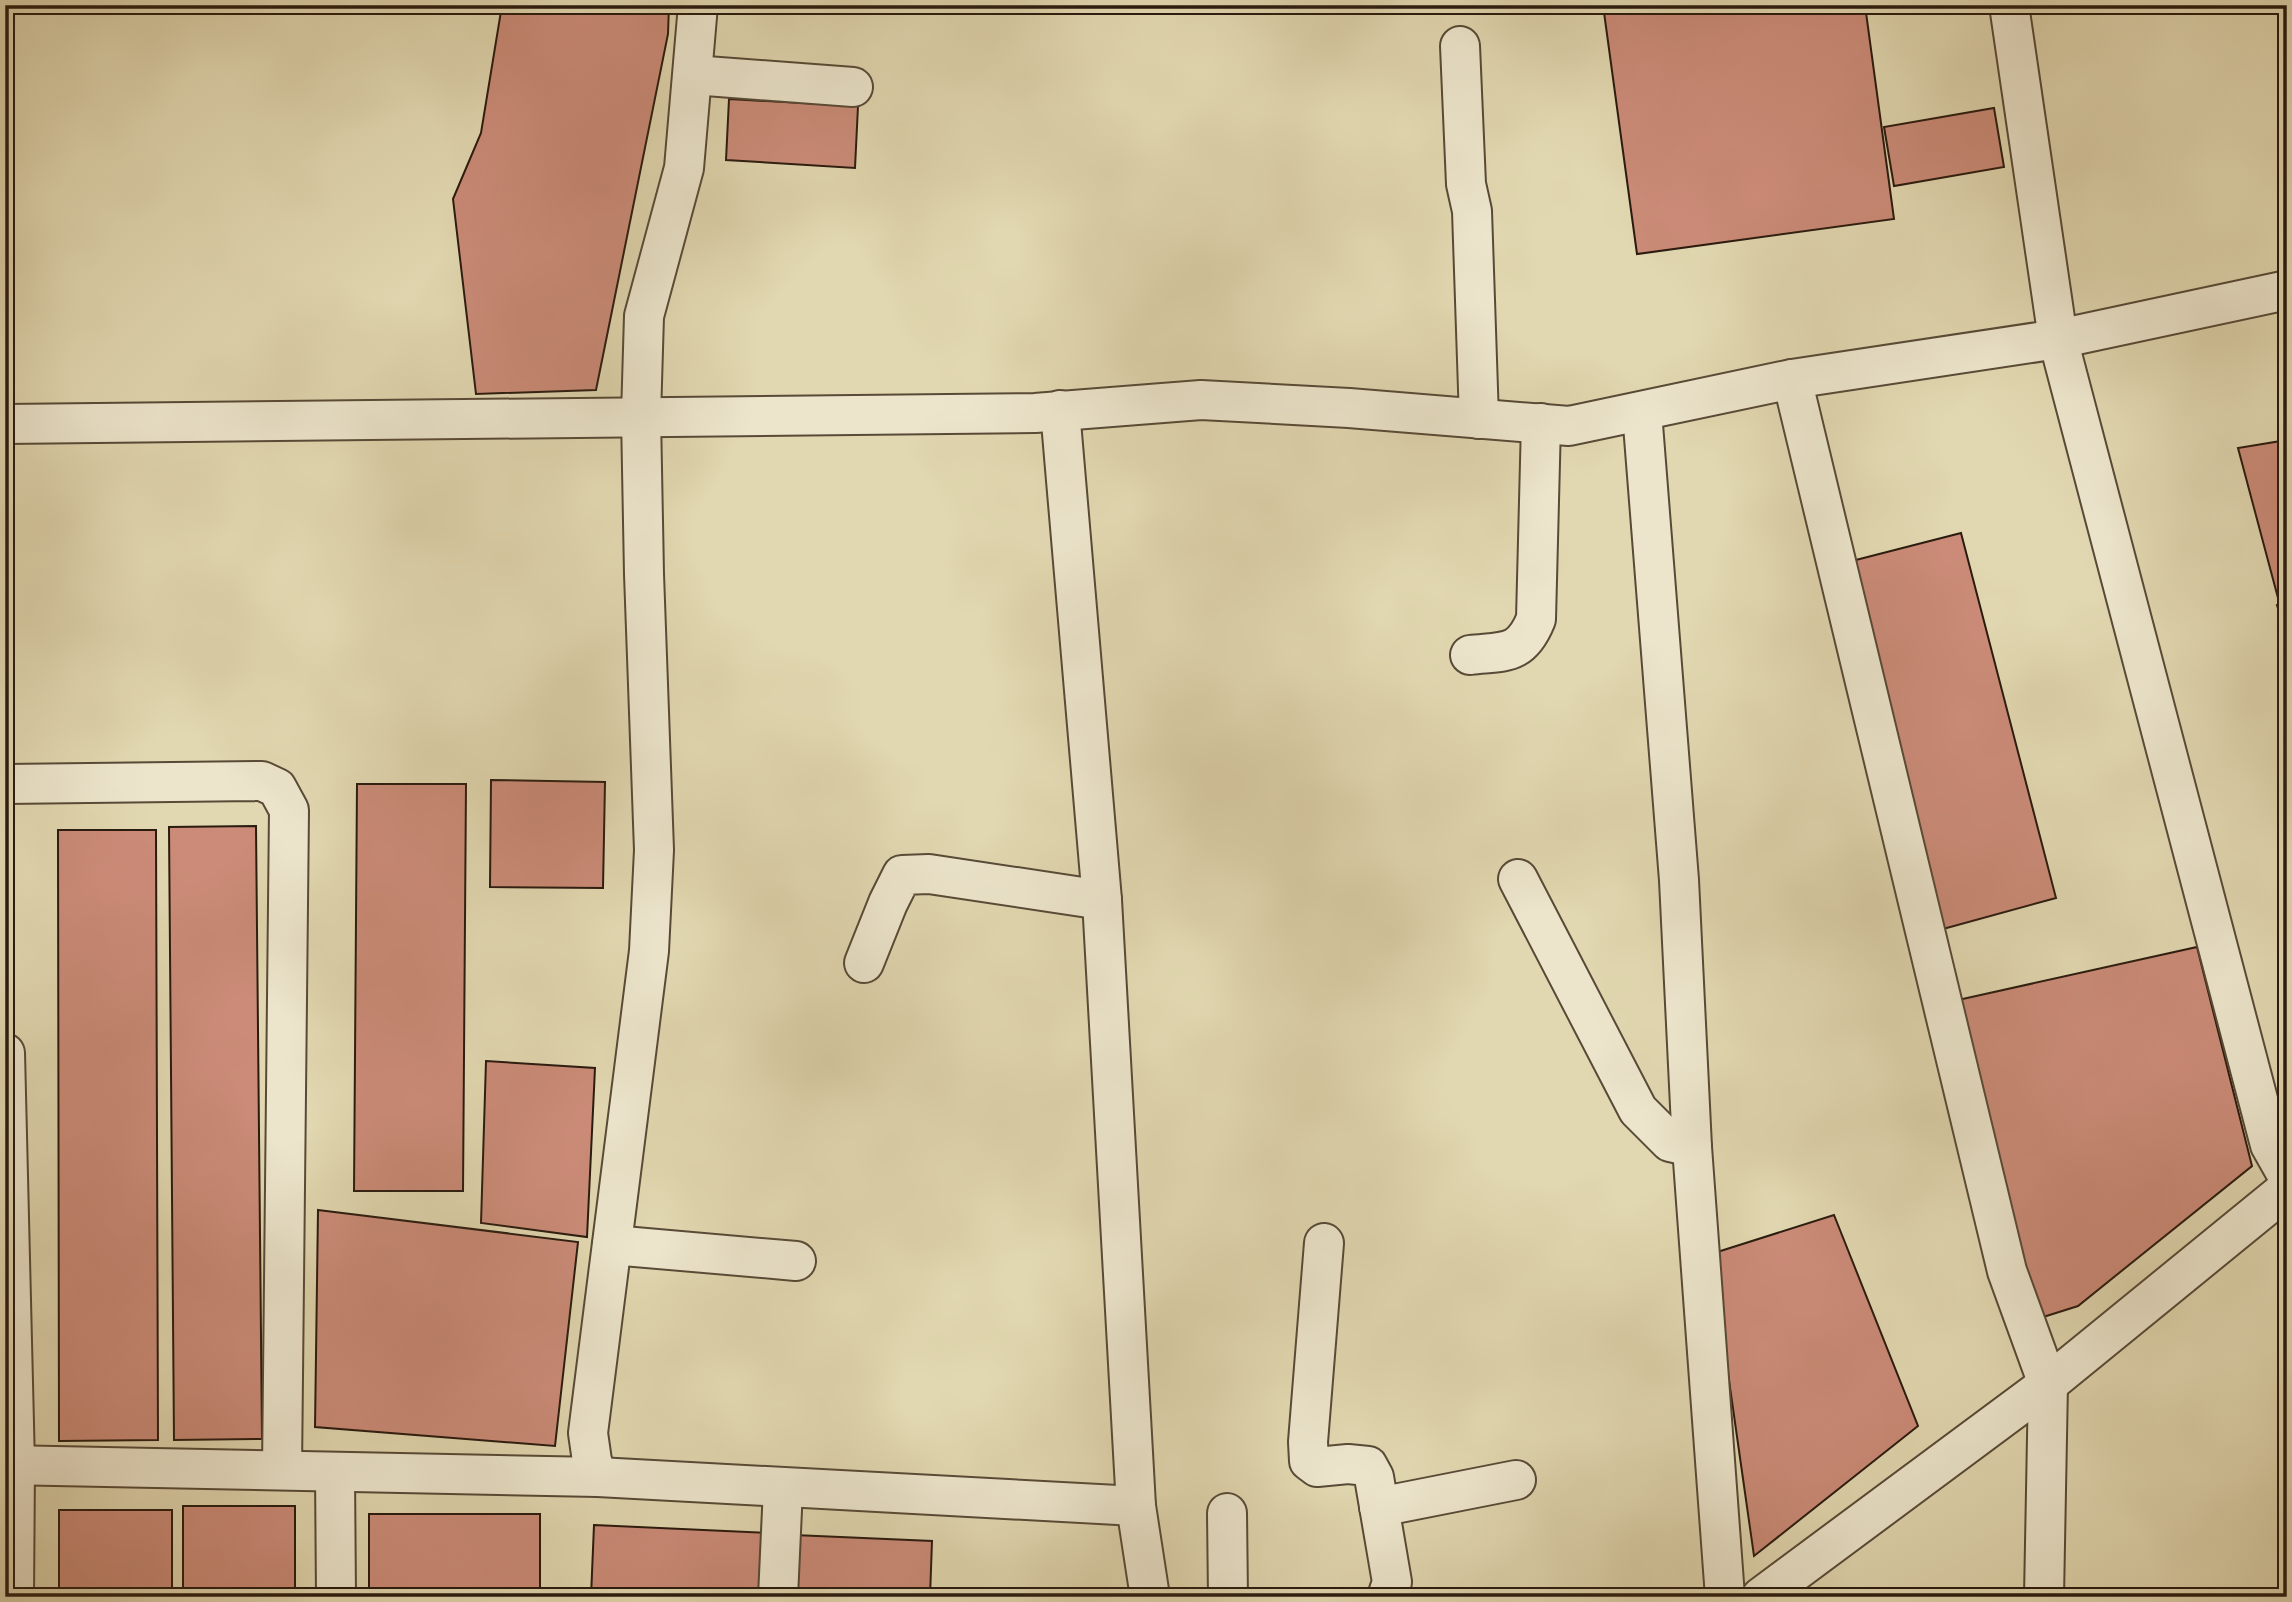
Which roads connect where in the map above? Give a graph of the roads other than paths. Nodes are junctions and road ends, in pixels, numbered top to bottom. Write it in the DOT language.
graph roads {
  1 [pos="698,5"];
  2 [pos="2009,5"];
  3 [pos="1460,46"];
  4 [pos="693,75"];
  5 [pos="853,87"];
  6 [pos="2287,290"];
  7 [pos="2058,339"];
  8 [pos="1792,379"];
  9 [pos="1060,410"];
  10 [pos="1642,412"];
  11 [pos="642,416"];
  12 [pos="1479,419"];
  13 [pos="1541,423"];
  14 [pos="5,424"];
  15 [pos="1470,655"];
  16 [pos="5,784"];
  17 [pos="1518,879"];
  18 [pos="1102,900"];
  19 [pos="864,964"];
  20 [pos="5,1054"];
  21 [pos="1692,1147"];
  22 [pos="2287,1175"];
  23 [pos="2287,1189"];
  24 [pos="1324,1243"];
  25 [pos="612,1245"];
  26 [pos="796,1261"];
  27 [pos="2048,1384"];
  28 [pos="10,1465"];
  29 [pos="282,1470"];
  30 [pos="335,1472"];
  31 [pos="598,1477"];
  32 [pos="1516,1480"];
  33 [pos="783,1488"];
  34 [pos="1136,1506"];
  35 [pos="1379,1507"];
  36 [pos="1227,1513"];
  37 [pos="14,1597"];
  38 [pos="335,1597"];
  39 [pos="778,1597"];
  40 [pos="1150,1597"];
  41 [pos="1228,1597"];
  42 [pos="1387,1597"];
  43 [pos="1724,1597"];
  44 [pos="1761,1597"];
  45 [pos="2043,1597"];
  1 -- 4 [label="street"];
  2 -- 7 [label="street"];
  3 -- 12 [label="street"];
  4 -- 5 [label="street"];
  4 -- 11 [label="street"];
  6 -- 7 [label="street"];
  7 -- 8 [label="street"];
  7 -- 22 [label="street"];
  8 -- 10 [label="street"];
  8 -- 27 [label="street"];
  9 -- 11 [label="street"];
  9 -- 12 [label="street"];
  9 -- 18 [label="street"];
  10 -- 13 [label="street"];
  10 -- 21 [label="street"];
  11 -- 14 [label="street"];
  11 -- 25 [label="street"];
  12 -- 13 [label="street"];
  13 -- 15 [label="street"];
  16 -- 29 [label="street"];
  17 -- 21 [label="street"];
  18 -- 19 [label="street"];
  18 -- 34 [label="street"];
  20 -- 28 [label="street"];
  21 -- 43 [label="street"];
  23 -- 27 [label="street"];
  24 -- 35 [label="street"];
  25 -- 26 [label="street"];
  25 -- 31 [label="street"];
  27 -- 44 [label="street"];
  27 -- 45 [label="street"];
  28 -- 29 [label="street"];
  28 -- 37 [label="street"];
  29 -- 30 [label="street"];
  30 -- 31 [label="street"];
  30 -- 38 [label="street"];
  31 -- 33 [label="street"];
  32 -- 35 [label="street"];
  33 -- 34 [label="street"];
  33 -- 39 [label="street"];
  34 -- 40 [label="street"];
  35 -- 42 [label="street"];
  36 -- 41 [label="street"];
}
